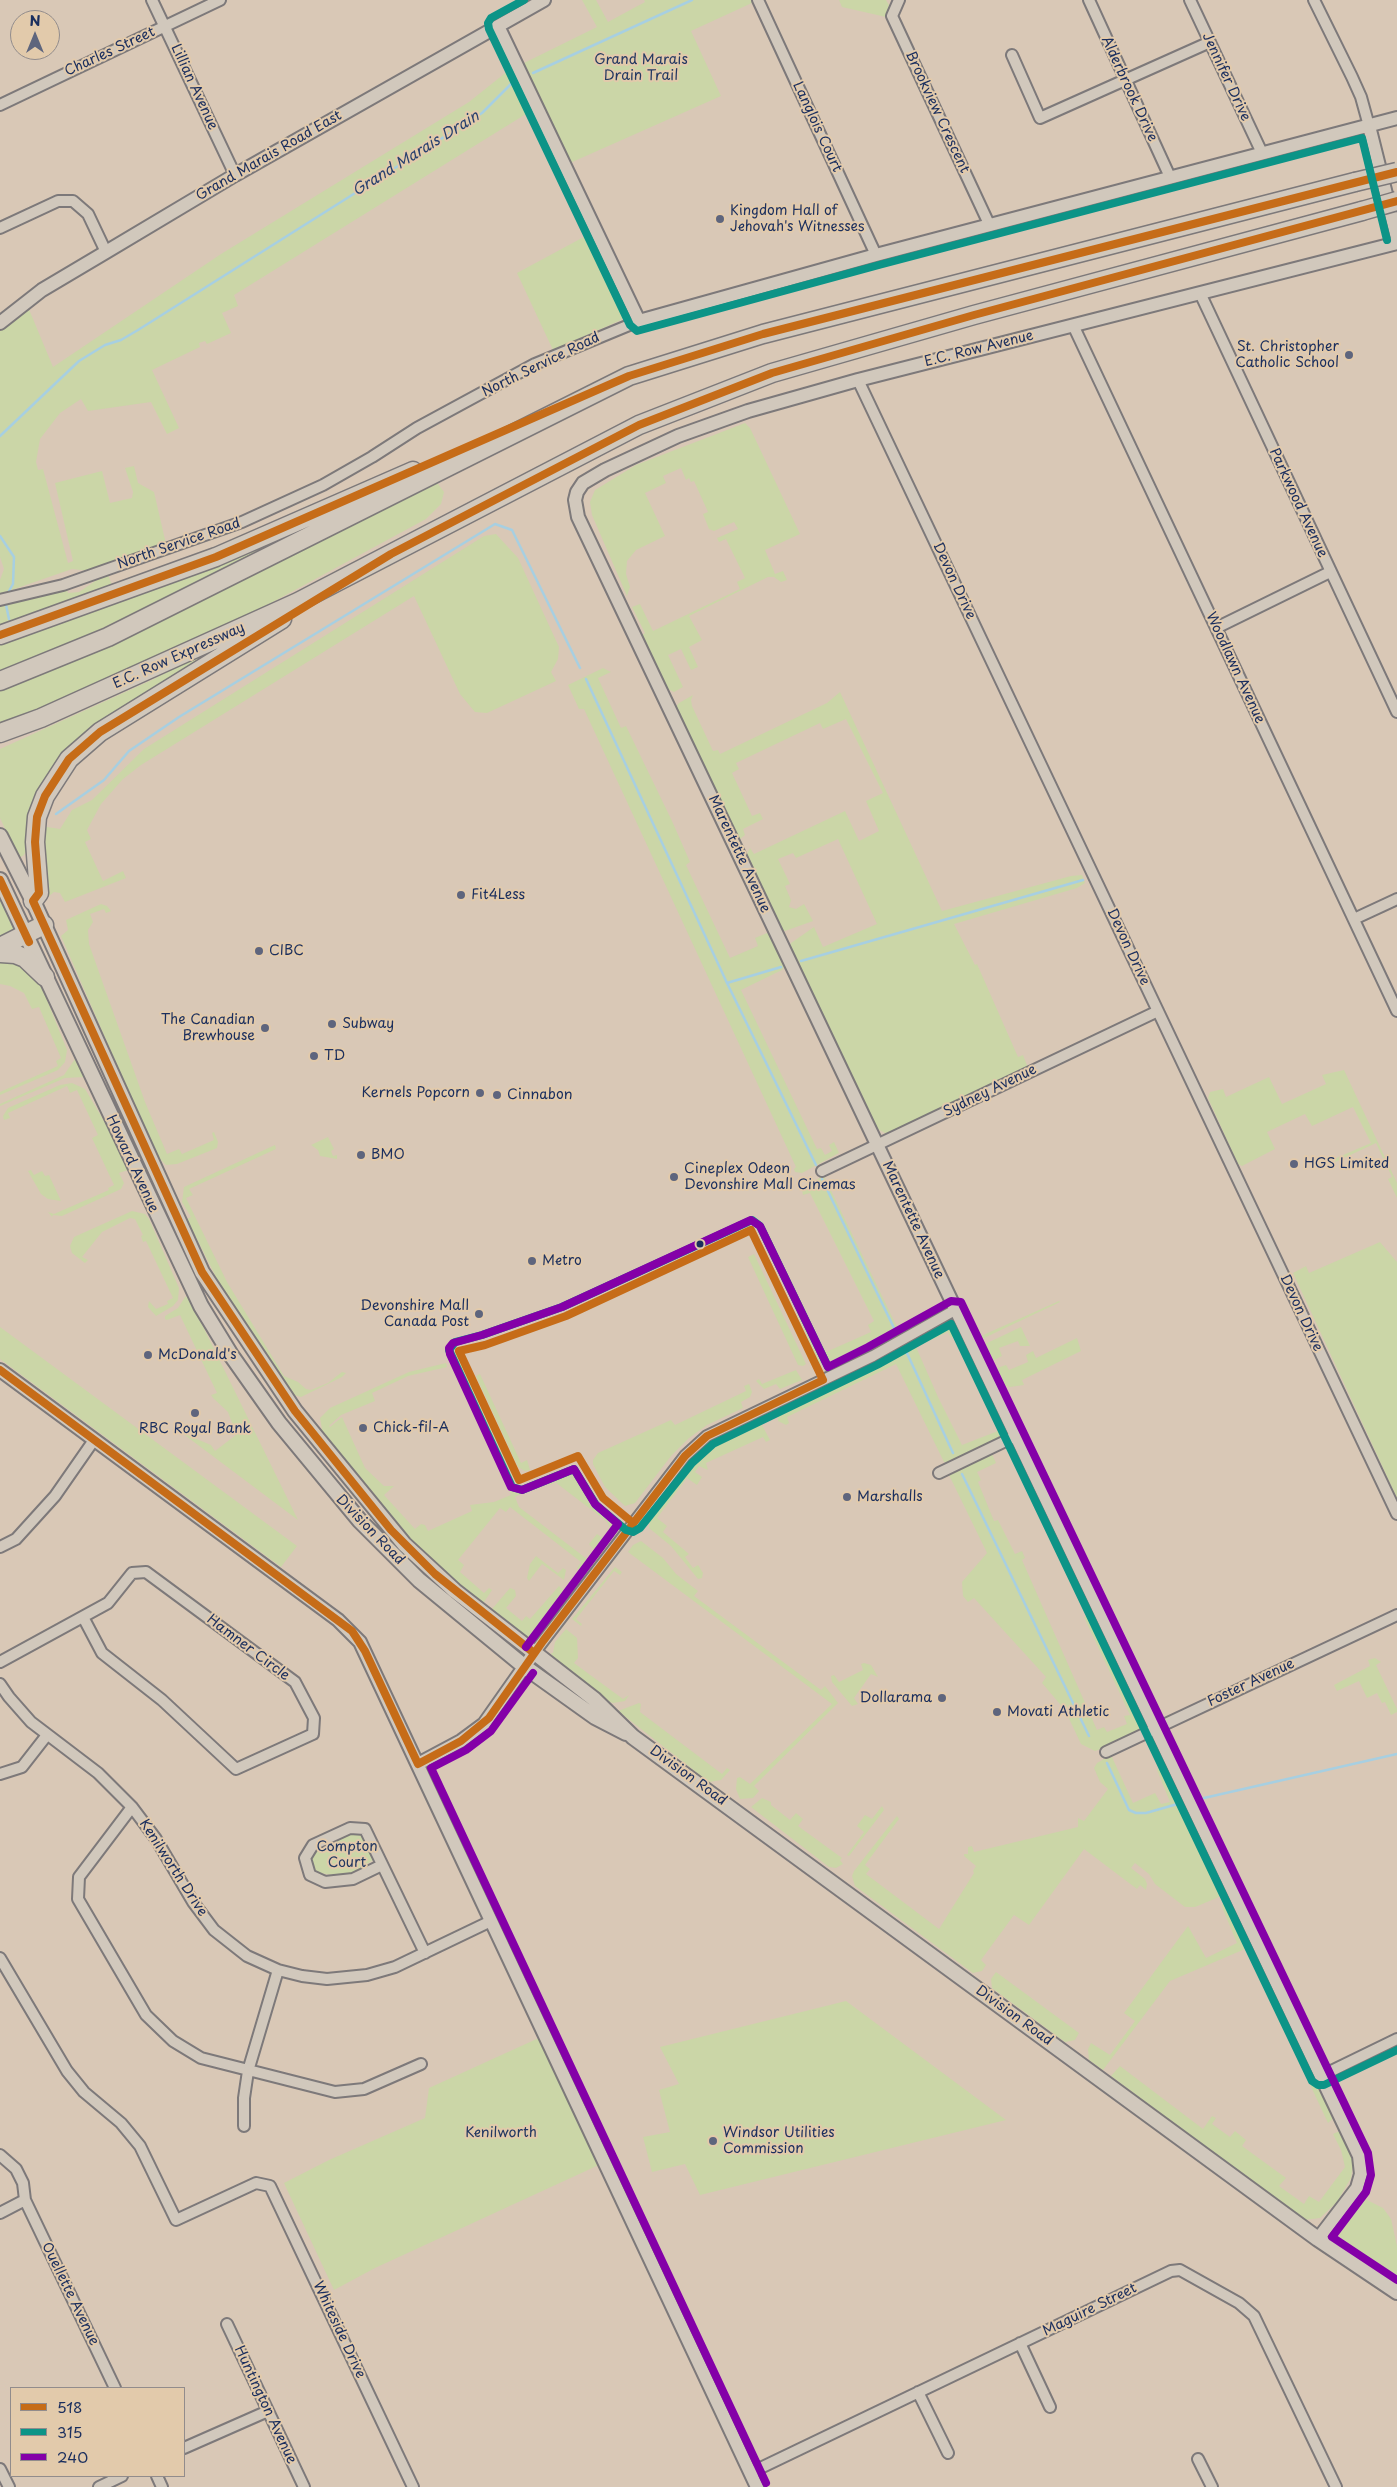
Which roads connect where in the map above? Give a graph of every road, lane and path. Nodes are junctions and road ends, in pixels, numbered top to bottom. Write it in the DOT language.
graph roads {
  1 [pos="152,0"];
  2 [pos="220,0"];
  3 [pos="544,0"];
  4 [pos="758,0"];
  5 [pos="900,0"];
  6 [pos="1089,0"];
  7 [pos="1190,0"];
  8 [pos="1314,0"];
  9 [pos="165,26"];
  10 [pos="498,26"];
  11 [pos="1210,42"];
  12 [pos="1012,55"];
  13 [pos="1125,79"];
  14 [pos="0,105"];
  15 [pos="1397,118"];
  16 [pos="1368,126"];
  17 [pos="1262,153"];
  18 [pos="1397,172"];
  19 [pos="235,174"];
  20 [pos="1170,177"];
  21 [pos="1397,201"];
  22 [pos="989,224"];
  23 [pos="0,228"];
  24 [pos="1397,238"];
  25 [pos="1397,243"];
  26 [pos="106,252"];
  27 [pos="876,255"];
  28 [pos="1200,293"];
  29 [pos="639,321"];
  30 [pos="0,323"];
  31 [pos="1073,325"];
  32 [pos="629,376"];
  33 [pos="858,380"];
  34 [pos="577,492"];
  35 [pos="391,554"];
  36 [pos="1330,572"];
  37 [pos="0,600"];
  38 [pos="1216,628"];
  39 [pos="0,635"];
  40 [pos="0,681"];
  41 [pos="1397,712"];
  42 [pos="41,718"];
  43 [pos="0,733"];
  44 [pos="0,740"];
  45 [pos="0,836"];
  46 [pos="0,880"];
  47 [pos="1397,899"];
  48 [pos="33,901"];
  49 [pos="1354,919"];
  50 [pos="44,925"];
  51 [pos="25,935"];
  52 [pos="0,947"];
  53 [pos="0,953"];
  54 [pos="45,977"];
  55 [pos="1158,1011"];
  56 [pos="1397,1011"];
  57 [pos="877,1145"];
  58 [pos="822,1171"];
  59 [pos="956,1310"];
  60 [pos="0,1370"];
  61 [pos="304,1423"];
  62 [pos="288,1435"];
  63 [pos="1016,1436"];
  64 [pos="94,1440"];
  65 [pos="939,1473"];
  66 [pos="1397,1514"];
  67 [pos="0,1548"];
  68 [pos="1397,1615"];
  69 [pos="83,1617"];
  70 [pos="534,1653"];
  71 [pos="0,1662"];
  72 [pos="526,1666"];
  73 [pos="0,1684"];
  74 [pos="1155,1728"];
  75 [pos="47,1735"];
  76 [pos="633,1737"];
  77 [pos="1106,1752"];
  78 [pos="418,1764"];
  79 [pos="0,1774"];
  80 [pos="132,1807"];
  81 [pos="382,1865"];
  82 [pos="491,1921"];
  83 [pos="425,1953"];
  84 [pos="0,1958"];
  85 [pos="278,1970"];
  86 [pos="1397,2039"];
  87 [pos="421,2064"];
  88 [pos="248,2071"];
  89 [pos="1321,2076"];
  90 [pos="244,2126"];
  91 [pos="0,2156"];
  92 [pos="25,2200"];
  93 [pos="0,2213"];
  94 [pos="1318,2239"];
  95 [pos="1397,2292"];
  96 [pos="227,2324"];
  97 [pos="1020,2344"];
  98 [pos="115,2387"];
  99 [pos="918,2392"];
  100 [pos="1050,2407"];
  101 [pos="268,2411"];
  102 [pos="185,2448"];
  103 [pos="948,2454"];
  104 [pos="1198,2458"];
  105 [pos="0,2469"];
  106 [pos="750,2473"];
  107 [pos="120,2477"];
  108 [pos="8,2487"];
  109 [pos="99,2487"];
  110 [pos="304,2487"];
  111 [pos="413,2487"];
  112 [pos="757,2487"];
  113 [pos="1212,2487"];
  114 [pos="1336,2487"];
  1 -- 9 [label="street, Lillian Avenue"];
  2 -- 9 [label="street, Charles Street"];
  3 -- 10 [label="street, Grand Marais Road East"];
  4 -- 27 [label="street, Langlois Court"];
  5 -- 22 [label="street, Brookview Crescent"];
  6 -- 13 [label="street, Alderbrook Drive"];
  7 -- 11 [label="street, Jennifer Drive"];
  8 -- 16 [label="street"];
  9 -- 14 [label="street, Charles Street"];
  9 -- 19 [label="street, Lillian Avenue"];
  10 -- 19 [label="street, Grand Marais Road East"];
  10 -- 29 [label="street"];
  11 -- 13 [label="street"];
  11 -- 17 [label="street, Jennifer Drive"];
  12 -- 13 [label="street"];
  13 -- 20 [label="street, Alderbrook Drive"];
  15 -- 16 [label="street, North Service Road"];
  16 -- 17 [label="street, North Service Road"];
  16 -- 24 [label="street"];
  17 -- 20 [label="street, North Service Road"];
  18 -- 32 [label="highway, bridge"];
  19 -- 26 [label="street, Grand Marais Road East"];
  20 -- 22 [label="street, North Service Road"];
  21 -- 35 [label="highway, E.C. Row Expressway, bridge"];
  22 -- 27 [label="street, North Service Road"];
  23 -- 26 [label="street"];
  25 -- 28 [label="street, E.C. Row Avenue"];
  26 -- 30 [label="street, Grand Marais Road East"];
  27 -- 29 [label="street, North Service Road"];
  28 -- 31 [label="street, E.C. Row Avenue"];
  28 -- 36 [label="street, Parkwood Avenue"];
  29 -- 37 [label="street, North Service Road"];
  31 -- 33 [label="street, E.C. Row Avenue"];
  31 -- 38 [label="street, Woodlawn Avenue"];
  32 -- 39 [label="highway"];
  32 -- 40 [label="highway"];
  33 -- 34 [label="street, E.C. Row Avenue"];
  33 -- 55 [label="street, Devon Drive"];
  34 -- 57 [label="street, Marentette Avenue"];
  35 -- 42 [label="highway, E.C. Row Expressway"];
  35 -- 48 [label="highway"];
  36 -- 38 [label="street"];
  36 -- 41 [label="street, Parkwood Avenue"];
  38 -- 49 [label="street, Woodlawn Avenue"];
  42 -- 43 [label="highway, E.C. Row Expressway"];
  42 -- 44 [label="highway"];
  45 -- 48 [label="main road, Howard Avenue"];
  46 -- 51 [label="main road, Howard Avenue"];
  47 -- 49 [label="street"];
  48 -- 50 [label="main road, Howard Avenue"];
  49 -- 56 [label="street, Woodlawn Avenue"];
  50 -- 51 [label="highway"];
  50 -- 61 [label="main road, Howard Avenue"];
  51 -- 52 [label="highway"];
  51 -- 54 [label="main road, Howard Avenue"];
  53 -- 54 [label="highway"];
  54 -- 62 [label="main road, Howard Avenue"];
  55 -- 57 [label="street, Sydney Avenue"];
  55 -- 66 [label="street, Devon Drive"];
  57 -- 58 [label="street, Sydney Avenue"];
  57 -- 59 [label="street, Marentette Avenue"];
  59 -- 63 [label="street, Marentette Avenue"];
  59 -- 70 [label="street"];
  60 -- 64 [label="street"];
  61 -- 70 [label="main road, Division Road"];
  62 -- 72 [label="main road, Division Road"];
  63 -- 65 [label="street"];
  63 -- 74 [label="street, Marentette Avenue"];
  64 -- 67 [label="street"];
  64 -- 78 [label="street"];
  68 -- 74 [label="street, Foster Avenue"];
  69 -- 69 [label="street, Hamner Circle"];
  69 -- 71 [label="street, Hamner Circle"];
  70 -- 72 [label="street"];
  70 -- 76 [label="main road, Division Road"];
  72 -- 76 [label="main road, Division Road"];
  72 -- 78 [label="street"];
  73 -- 75 [label="street, Kenilworth Drive"];
  74 -- 77 [label="street, Foster Avenue"];
  74 -- 89 [label="street, Marentette Avenue"];
  75 -- 79 [label="street"];
  75 -- 80 [label="street, Kenilworth Drive"];
  76 -- 94 [label="main road, Division Road"];
  78 -- 82 [label="street"];
  80 -- 85 [label="street, Kenilworth Drive"];
  80 -- 88 [label="street"];
  81 -- 81 [label="street"];
  81 -- 83 [label="street"];
  82 -- 83 [label="street, Kenilworth Drive"];
  82 -- 106 [label="street"];
  83 -- 85 [label="street, Kenilworth Drive"];
  84 -- 111 [label="street, Whiteside Drive"];
  85 -- 88 [label="street"];
  86 -- 89 [label="street"];
  87 -- 88 [label="street"];
  88 -- 90 [label="street"];
  89 -- 94 [label="street, Marentette Avenue"];
  91 -- 92 [label="street, Ouellette Avenue"];
  92 -- 93 [label="street"];
  92 -- 98 [label="street, Ouellette Avenue"];
  94 -- 95 [label="main road, Division Road"];
  96 -- 101 [label="street, Huntington Avenue"];
  97 -- 99 [label="street, Maguire Street"];
  97 -- 100 [label="street"];
  97 -- 114 [label="street, Maguire Street"];
  99 -- 103 [label="street"];
  99 -- 106 [label="street, Maguire Street"];
  101 -- 102 [label="street"];
  101 -- 110 [label="street, Huntington Avenue"];
  104 -- 113 [label="street"];
  105 -- 108 [label="street"];
  106 -- 112 [label="street"];
  107 -- 109 [label="street"];
}
